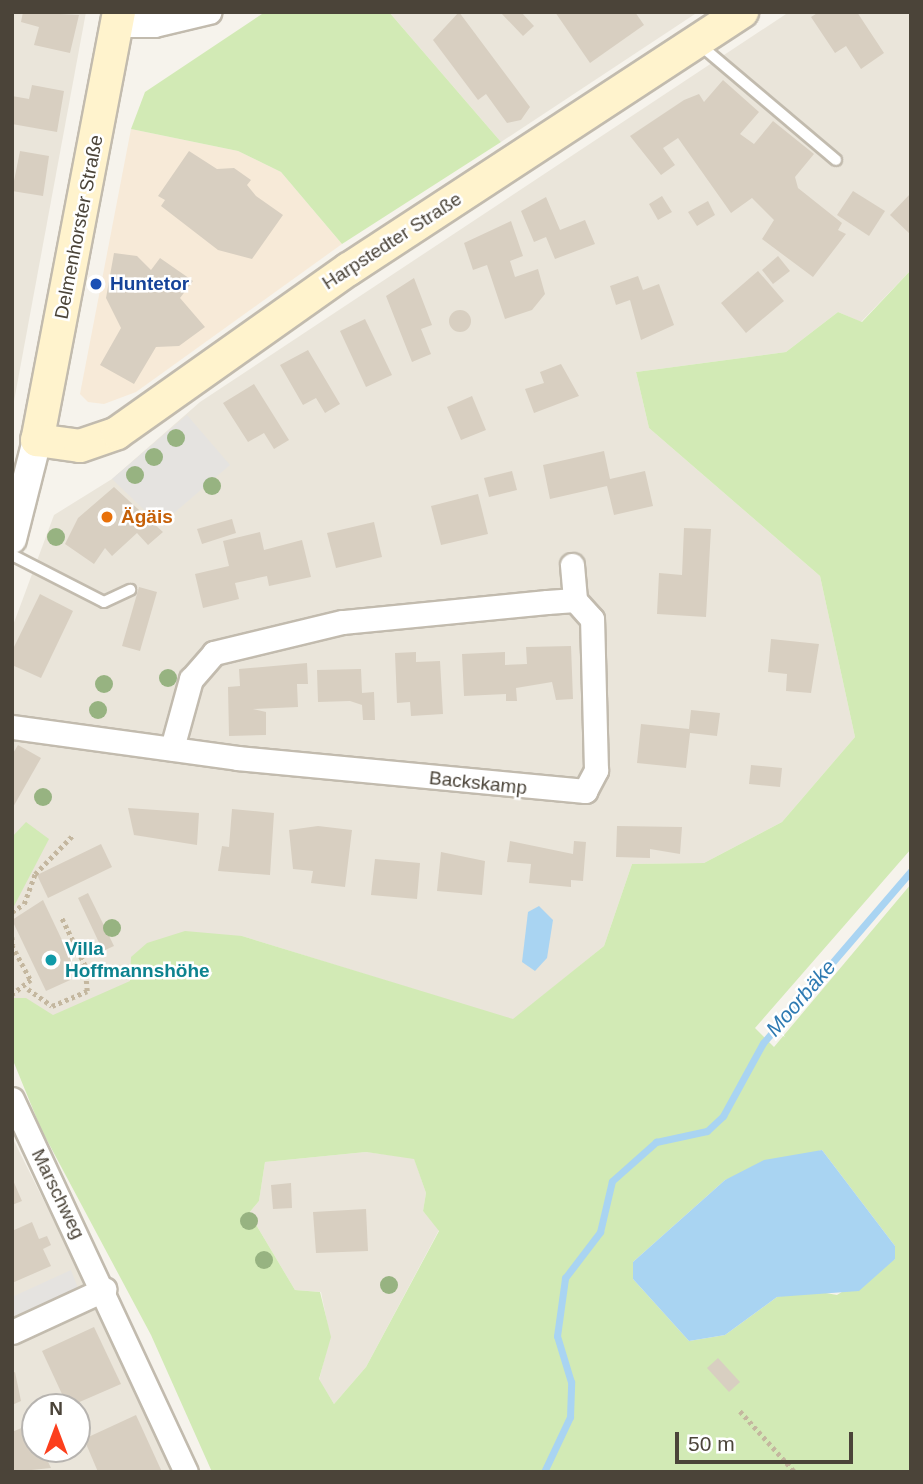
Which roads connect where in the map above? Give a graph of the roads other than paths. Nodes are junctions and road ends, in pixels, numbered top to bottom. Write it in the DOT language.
graph roads {
  1 [pos="209,12"];
  2 [pos="742,12"];
  3 [pos="118,18"];
  4 [pos="695,41"];
  5 [pos="836,160"];
  6 [pos="37,440"];
  7 [pos="12,539"];
  8 [pos="12,555"];
  9 [pos="572,565"];
  10 [pos="130,590"];
  11 [pos="575,600"];
  12 [pos="12,727"];
  13 [pos="172,748"];
  14 [pos="12,1098"];
  15 [pos="105,1289"];
  16 [pos="12,1332"];
  17 [pos="186,1472"];
  1 -- 3 [label="street"];
  2 -- 4 [label="main road, Harpstedter Straße"];
  3 -- 6 [label="main road, Delmenhorster Straße"];
  4 -- 5 [label="lane"];
  4 -- 6 [label="main road, Harpstedter Straße"];
  6 -- 7 [label="street"];
  8 -- 10 [label="lane"];
  9 -- 11 [label="street, Backskamp"];
  11 -- 13 [label="street"];
  11 -- 13 [label="street, Backskamp"];
  12 -- 13 [label="street, Backskamp"];
  14 -- 15 [label="street, Marschweg"];
  15 -- 16 [label="street"];
  15 -- 17 [label="street, Marschweg"];
}
